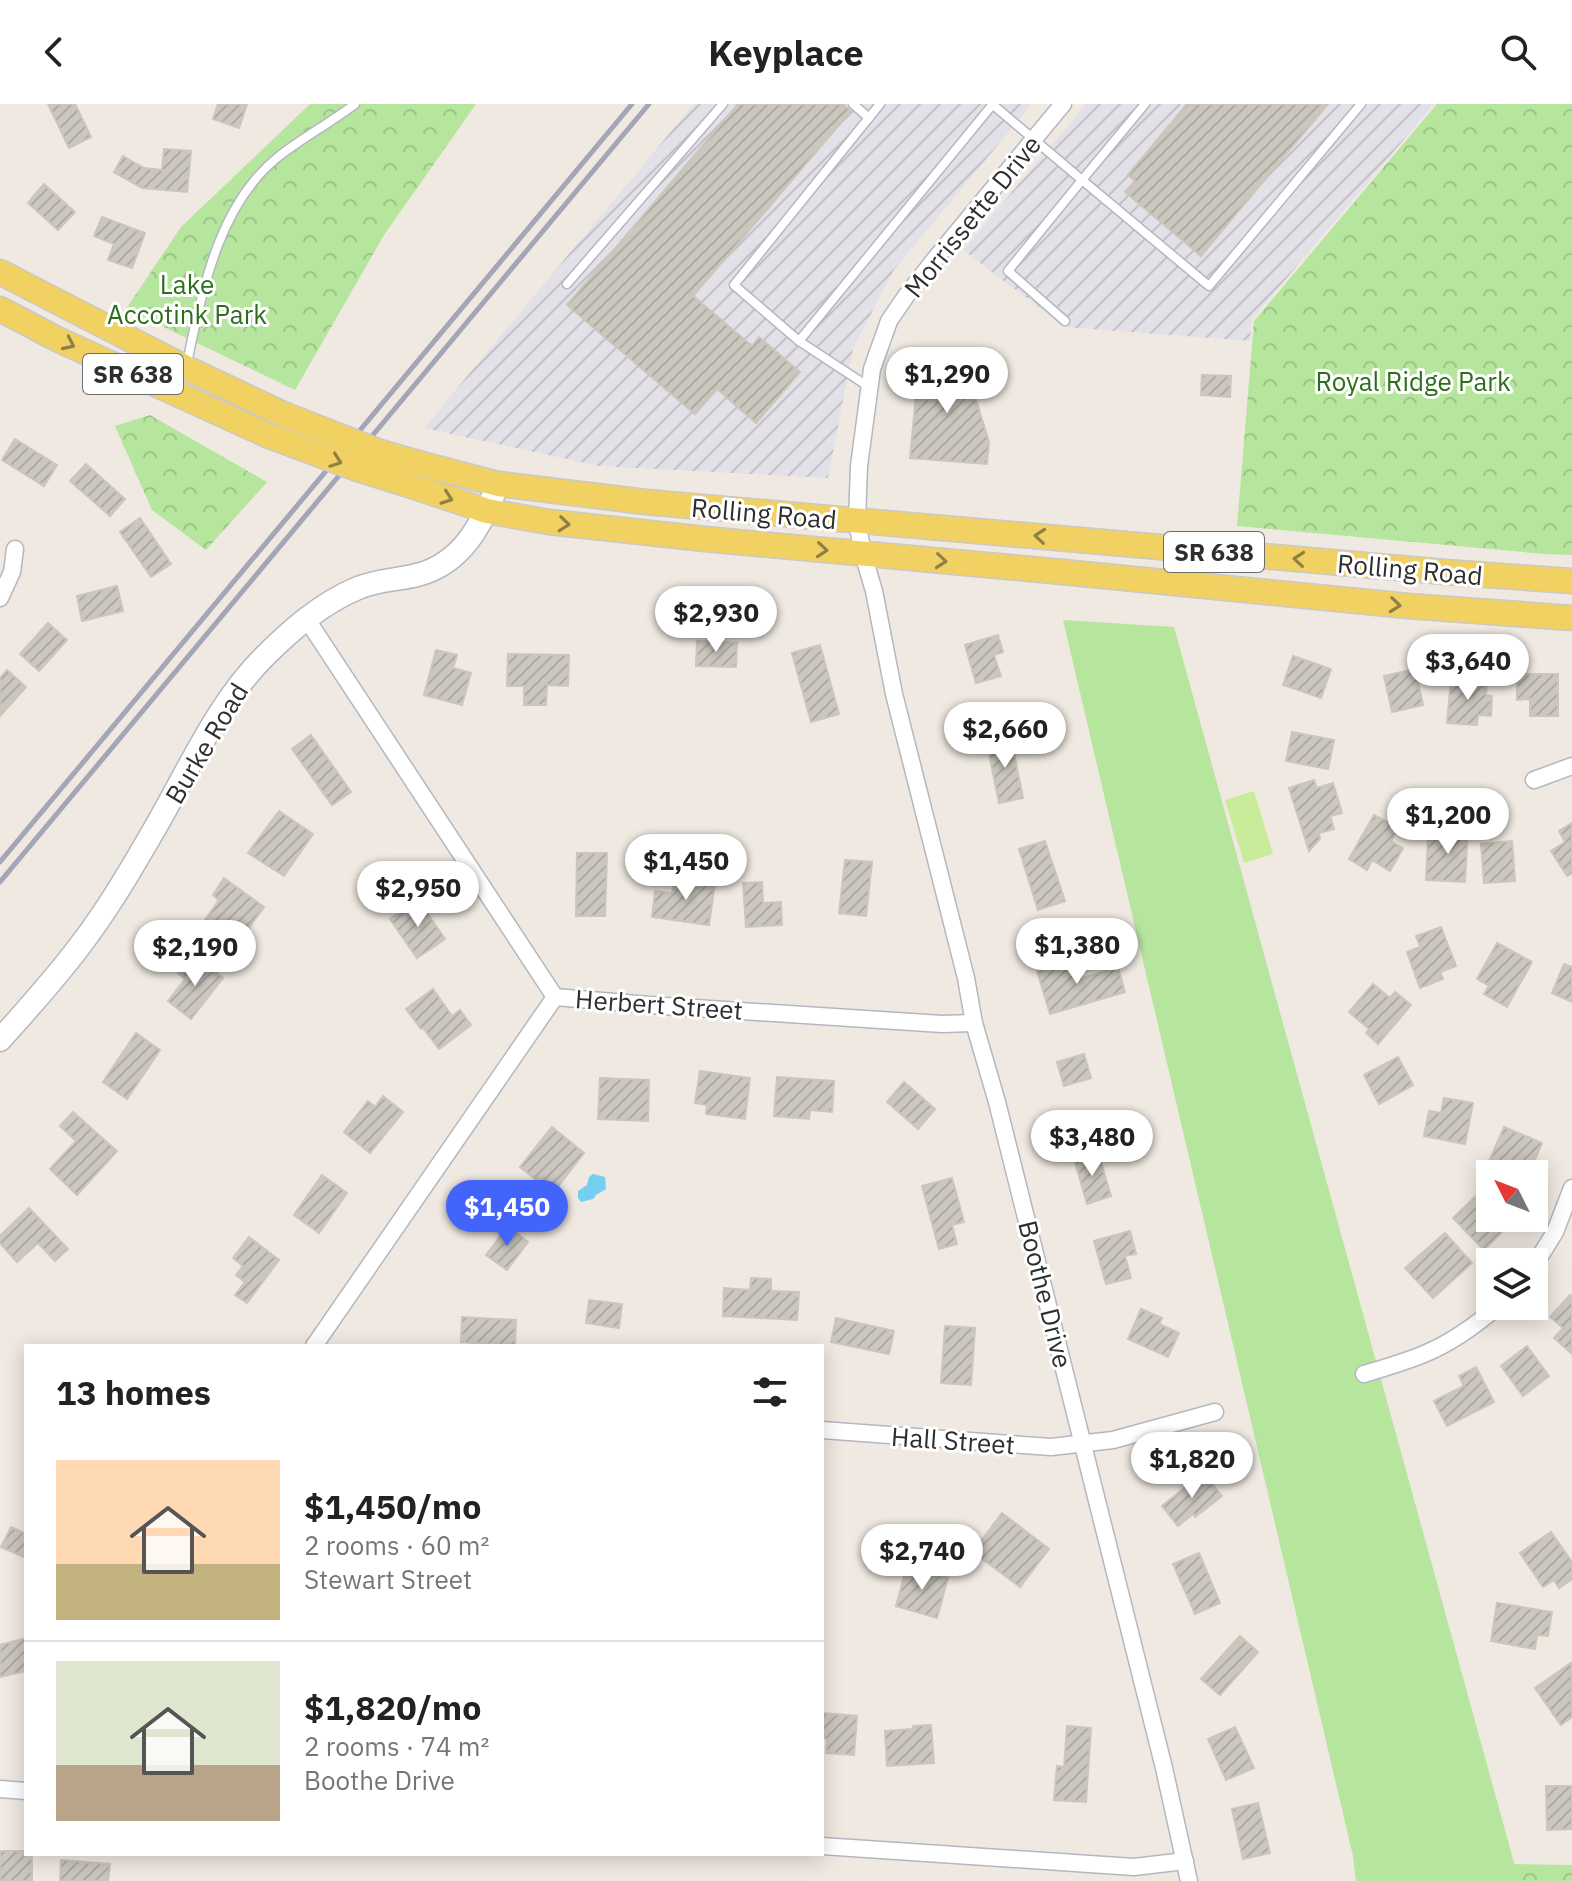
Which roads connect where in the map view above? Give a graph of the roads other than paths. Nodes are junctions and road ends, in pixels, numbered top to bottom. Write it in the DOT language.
graph roads {
  1 [pos="355,104"];
  2 [pos="723,104"];
  3 [pos="853,104"];
  4 [pos="880,104"];
  5 [pos="992,104"];
  6 [pos="1063,104"];
  7 [pos="1145,104"];
  8 [pos="1361,104"];
  9 [pos="869,118"];
  10 [pos="1035,139"];
  11 [pos="1082,180"];
  12 [pos="0,262"];
  13 [pos="0,272"];
  14 [pos="567,284"];
  15 [pos="47,297"];
  16 [pos="0,309"];
  17 [pos="1065,321"];
  18 [pos="799,341"];
  19 [pos="186,368"];
  20 [pos="869,387"];
  21 [pos="498,484"];
  22 [pos="487,511"];
  23 [pos="857,521"];
  24 [pos="15,549"];
  25 [pos="863,554"];
  26 [pos="1572,581"];
  27 [pos="0,598"];
  28 [pos="306,618"];
  29 [pos="1572,618"];
  30 [pos="1572,766"];
  31 [pos="1534,780"];
  32 [pos="555,997"];
  33 [pos="974,1023"];
  34 [pos="0,1040"];
  35 [pos="1572,1188"];
  36 [pos="1545,1248"];
  37 [pos="1480,1320"];
  38 [pos="315,1344"];
  39 [pos="1364,1374"];
  40 [pos="1215,1412"];
  41 [pos="824,1430"];
  42 [pos="1083,1443"];
  43 [pos="0,1789"];
  44 [pos="24,1791"];
  45 [pos="824,1846"];
  46 [pos="1185,1861"];
  47 [pos="1189,1881"];
  1 -- 19 [label="lane"];
  2 -- 14 [label="lane"];
  3 -- 9 [label="lane"];
  4 -- 9 [label="lane"];
  5 -- 10 [label="lane"];
  5 -- 18 [label="lane"];
  6 -- 10 [label="street, Morrissette Drive"];
  7 -- 11 [label="lane"];
  8 -- 11 [label="lane"];
  9 -- 18 [label="lane"];
  10 -- 11 [label="lane"];
  10 -- 20 [label="street, Morrissette Drive"];
  11 -- 17 [label="lane"];
  12 -- 15 [label="main road"];
  13 -- 15 [label="main road, Rolling Road / SR 638"];
  15 -- 19 [label="main road, Rolling Road / SR 638"];
  16 -- 22 [label="main road, Rolling Road / SR 638, one-way, bridge"];
  18 -- 20 [label="lane"];
  19 -- 21 [label="main road, Rolling Road / SR 638, bridge"];
  20 -- 23 [label="street, Morrissette Drive"];
  21 -- 22 [label="street, Burke Road"];
  21 -- 23 [label="main road, Rolling Road / SR 638"];
  22 -- 25 [label="main road, Rolling Road / SR 638, one-way"];
  22 -- 28 [label="street, Burke Road"];
  23 -- 25 [label="street, Boothe Drive"];
  26 -- 23 [label="main road, Rolling Road / SR 638, one-way"];
  24 -- 27 [label="street"];
  25 -- 29 [label="main road, Rolling Road / SR 638, one-way"];
  25 -- 33 [label="street, Boothe Drive"];
  28 -- 32 [label="street, Herbert Street"];
  28 -- 34 [label="street, Burke Road"];
  30 -- 31 [label="street"];
  32 -- 33 [label="street, Herbert Street"];
  32 -- 38 [label="street"];
  33 -- 42 [label="street, Boothe Drive"];
  35 -- 36 [label="street"];
  37 -- 39 [label="street"];
  40 -- 42 [label="street, Hall Street"];
  41 -- 42 [label="street, Hall Street"];
  42 -- 46 [label="street, Boothe Drive"];
  43 -- 44 [label="street"];
  45 -- 46 [label="street"];
  46 -- 47 [label="street, Boothe Drive"];
}
